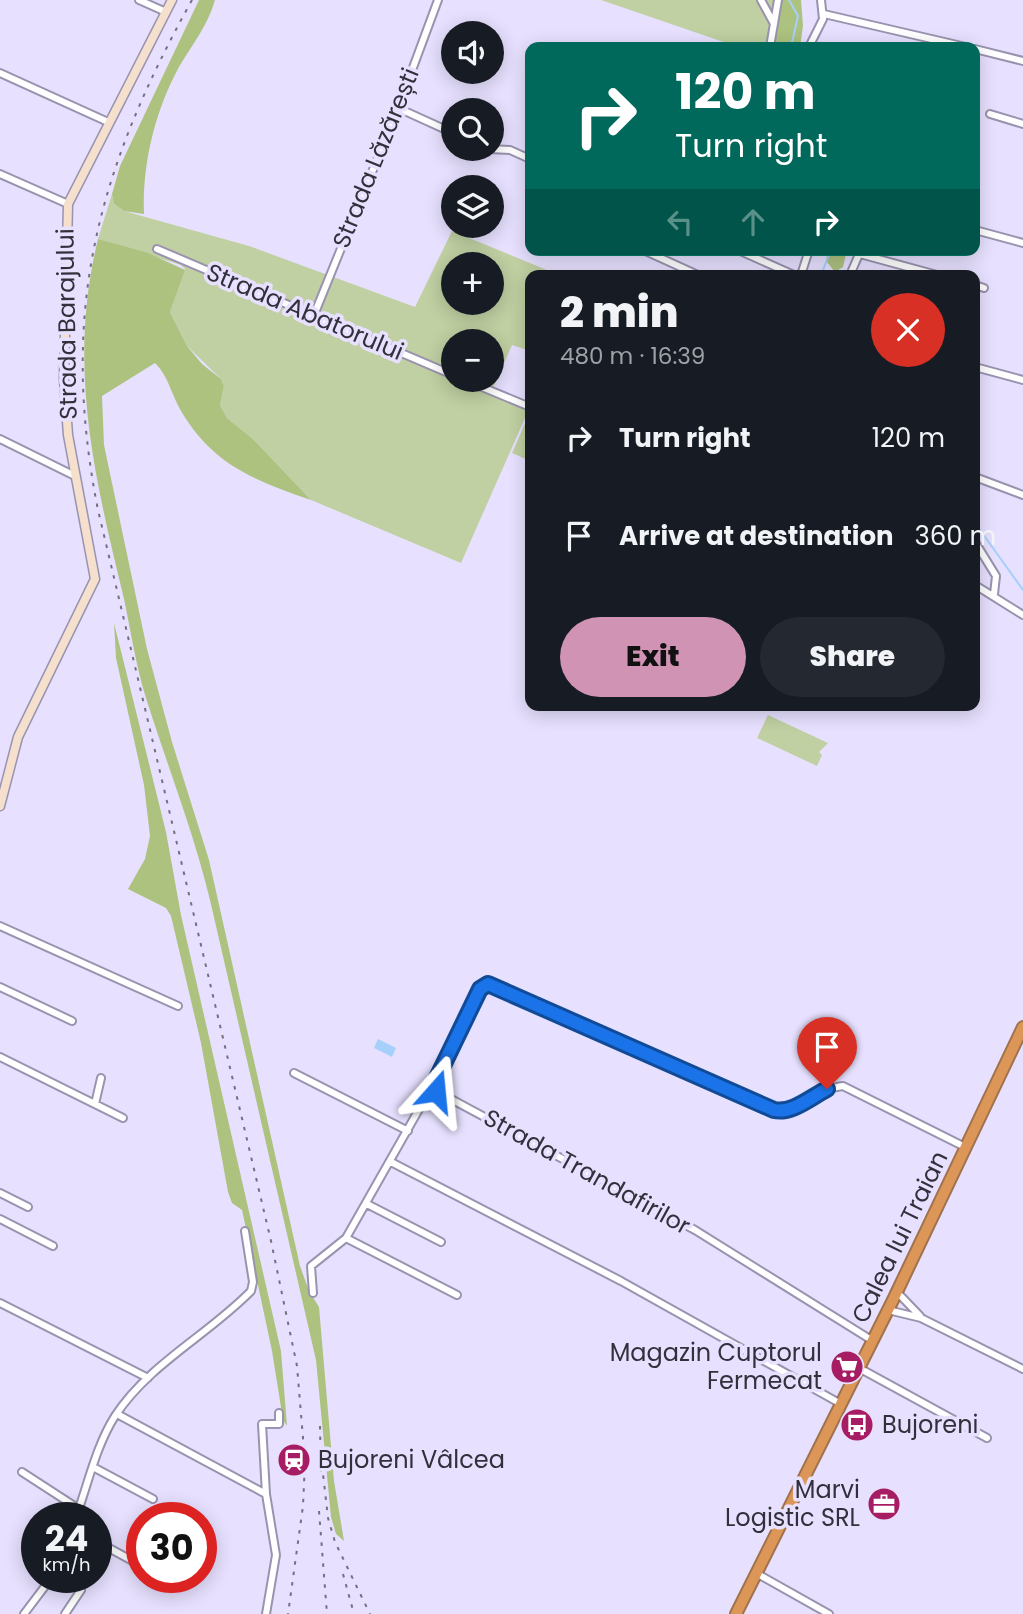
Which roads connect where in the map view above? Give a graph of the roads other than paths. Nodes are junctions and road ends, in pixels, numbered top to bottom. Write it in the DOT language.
graph roads {
  1 [pos="139,0"];
  2 [pos="172,0"];
  3 [pos="438,0"];
  4 [pos="761,0"];
  5 [pos="778,0"];
  6 [pos="821,0"];
  7 [pos="166,12"];
  8 [pos="824,14"];
  9 [pos="773,24"];
  10 [pos="770,42"];
  11 [pos="811,42"];
  12 [pos="944,42"];
  13 [pos="980,50"];
  14 [pos="1023,61"];
  15 [pos="0,73"];
  16 [pos="398,108"];
  17 [pos="990,114"];
  18 [pos="108,122"];
  19 [pos="1023,124"];
  20 [pos="441,128"];
  21 [pos="504,150"];
  22 [pos="525,157"];
  23 [pos="0,174"];
  24 [pos="68,204"];
  25 [pos="980,231"];
  26 [pos="1023,243"];
  27 [pos="157,249"];
  28 [pos="656,256"];
  29 [pos="751,256"];
  30 [pos="873,256"];
  31 [pos="687,270"];
  32 [pos="783,270"];
  33 [pos="920,270"];
  34 [pos="980,287"];
  35 [pos="984,288"];
  36 [pos="314,315"];
  37 [pos="980,368"];
  38 [pos="441,370"];
  39 [pos="1023,380"];
  40 [pos="494,392"];
  41 [pos="525,405"];
  42 [pos="0,439"];
  43 [pos="75,476"];
  44 [pos="980,479"];
  45 [pos="1023,495"];
  46 [pos="980,550"];
  47 [pos="980,587"];
  48 [pos="994,594"];
  49 [pos="1023,615"];
  50 [pos="0,806"];
  51 [pos="0,926"];
  52 [pos="0,987"];
  53 [pos="178,1006"];
  54 [pos="72,1021"];
  55 [pos="1023,1027"];
  56 [pos="0,1057"];
  57 [pos="294,1073"];
  58 [pos="101,1079"];
  59 [pos="436,1091"];
  60 [pos="94,1104"];
  61 [pos="123,1118"];
  62 [pos="408,1131"];
  63 [pos="967,1148"];
  64 [pos="391,1162"];
  65 [pos="0,1193"];
  66 [pos="367,1204"];
  67 [pos="29,1207"];
  68 [pos="0,1219"];
  69 [pos="245,1231"];
  70 [pos="346,1238"];
  71 [pos="441,1242"];
  72 [pos="53,1246"];
  73 [pos="897,1292"];
  74 [pos="313,1293"];
  75 [pos="457,1295"];
  76 [pos="0,1303"];
  77 [pos="888,1310"];
  78 [pos="921,1318"];
  79 [pos="873,1341"];
  80 [pos="859,1368"];
  81 [pos="1023,1369"];
  82 [pos="148,1378"];
  83 [pos="841,1404"];
  84 [pos="279,1413"];
  85 [pos="117,1414"];
  86 [pos="987,1438"];
  87 [pos="93,1467"];
  88 [pos="22,1472"];
  89 [pos="266,1494"];
  90 [pos="153,1499"];
  91 [pos="68,1502"];
  92 [pos="81,1502"];
  93 [pos="756,1573"];
  94 [pos="40,1593"];
  95 [pos="79,1593"];
  96 [pos="24,1614"];
  97 [pos="65,1614"];
  98 [pos="265,1614"];
  99 [pos="736,1614"];
  100 [pos="829,1614"];
  1 -- 7 [label="street"];
  2 -- 7 [label="street, Strada Barajului"];
  3 -- 16 [label="street, Strada Lăzărești"];
  4 -- 9 [label="street"];
  5 -- 9 [label="street"];
  6 -- 8 [label="street"];
  7 -- 18 [label="street, Strada Barajului"];
  8 -- 11 [label="street"];
  8 -- 12 [label="street"];
  9 -- 10 [label="street"];
  13 -- 14 [label="street"];
  15 -- 18 [label="street"];
  16 -- 20 [label="street"];
  16 -- 36 [label="street, Strada Lăzărești"];
  17 -- 19 [label="street"];
  18 -- 24 [label="street, Strada Barajului"];
  21 -- 22 [label="street"];
  23 -- 24 [label="street"];
  24 -- 43 [label="street, Strada Barajului"];
  25 -- 26 [label="street"];
  27 -- 36 [label="street, Strada Abatorului"];
  28 -- 31 [label="street"];
  29 -- 32 [label="street"];
  30 -- 33 [label="street"];
  34 -- 35 [label="street"];
  36 -- 38 [label="street, Strada Abatorului"];
  37 -- 39 [label="street"];
  40 -- 41 [label="street"];
  42 -- 43 [label="street"];
  43 -- 50 [label="street, Strada Barajului"];
  44 -- 45 [label="street"];
  46 -- 48 [label="street"];
  47 -- 48 [label="street"];
  48 -- 49 [label="street"];
  51 -- 53 [label="street"];
  52 -- 54 [label="street"];
  55 -- 63 [label="highway, Calea lui Traian"];
  56 -- 60 [label="street"];
  57 -- 62 [label="street"];
  58 -- 60 [label="street"];
  59 -- 62 [label="street"];
  59 -- 63 [label="street"];
  59 -- 79 [label="street, Strada Trandafirilor"];
  60 -- 61 [label="street"];
  62 -- 64 [label="street"];
  63 -- 73 [label="highway, Calea lui Traian"];
  64 -- 66 [label="street"];
  64 -- 83 [label="street"];
  65 -- 67 [label="street"];
  66 -- 70 [label="street"];
  66 -- 71 [label="street"];
  68 -- 72 [label="street"];
  69 -- 82 [label="street"];
  70 -- 74 [label="street"];
  70 -- 75 [label="street"];
  73 -- 77 [label="highway, Calea lui Traian"];
  73 -- 78 [label="street"];
  76 -- 82 [label="street"];
  77 -- 78 [label="street"];
  77 -- 79 [label="highway, Calea lui Traian"];
  78 -- 81 [label="street"];
  79 -- 80 [label="highway, Calea lui Traian"];
  80 -- 83 [label="highway, Calea lui Traian"];
  80 -- 86 [label="street"];
  82 -- 85 [label="street"];
  83 -- 93 [label="highway, Calea lui Traian"];
  84 -- 89 [label="street"];
  85 -- 87 [label="street"];
  85 -- 89 [label="street"];
  87 -- 90 [label="street"];
  87 -- 92 [label="street"];
  88 -- 91 [label="street"];
  89 -- 98 [label="street"];
  93 -- 99 [label="highway, Calea lui Traian"];
  93 -- 100 [label="street"];
  94 -- 96 [label="street"];
  95 -- 97 [label="street"];
}
